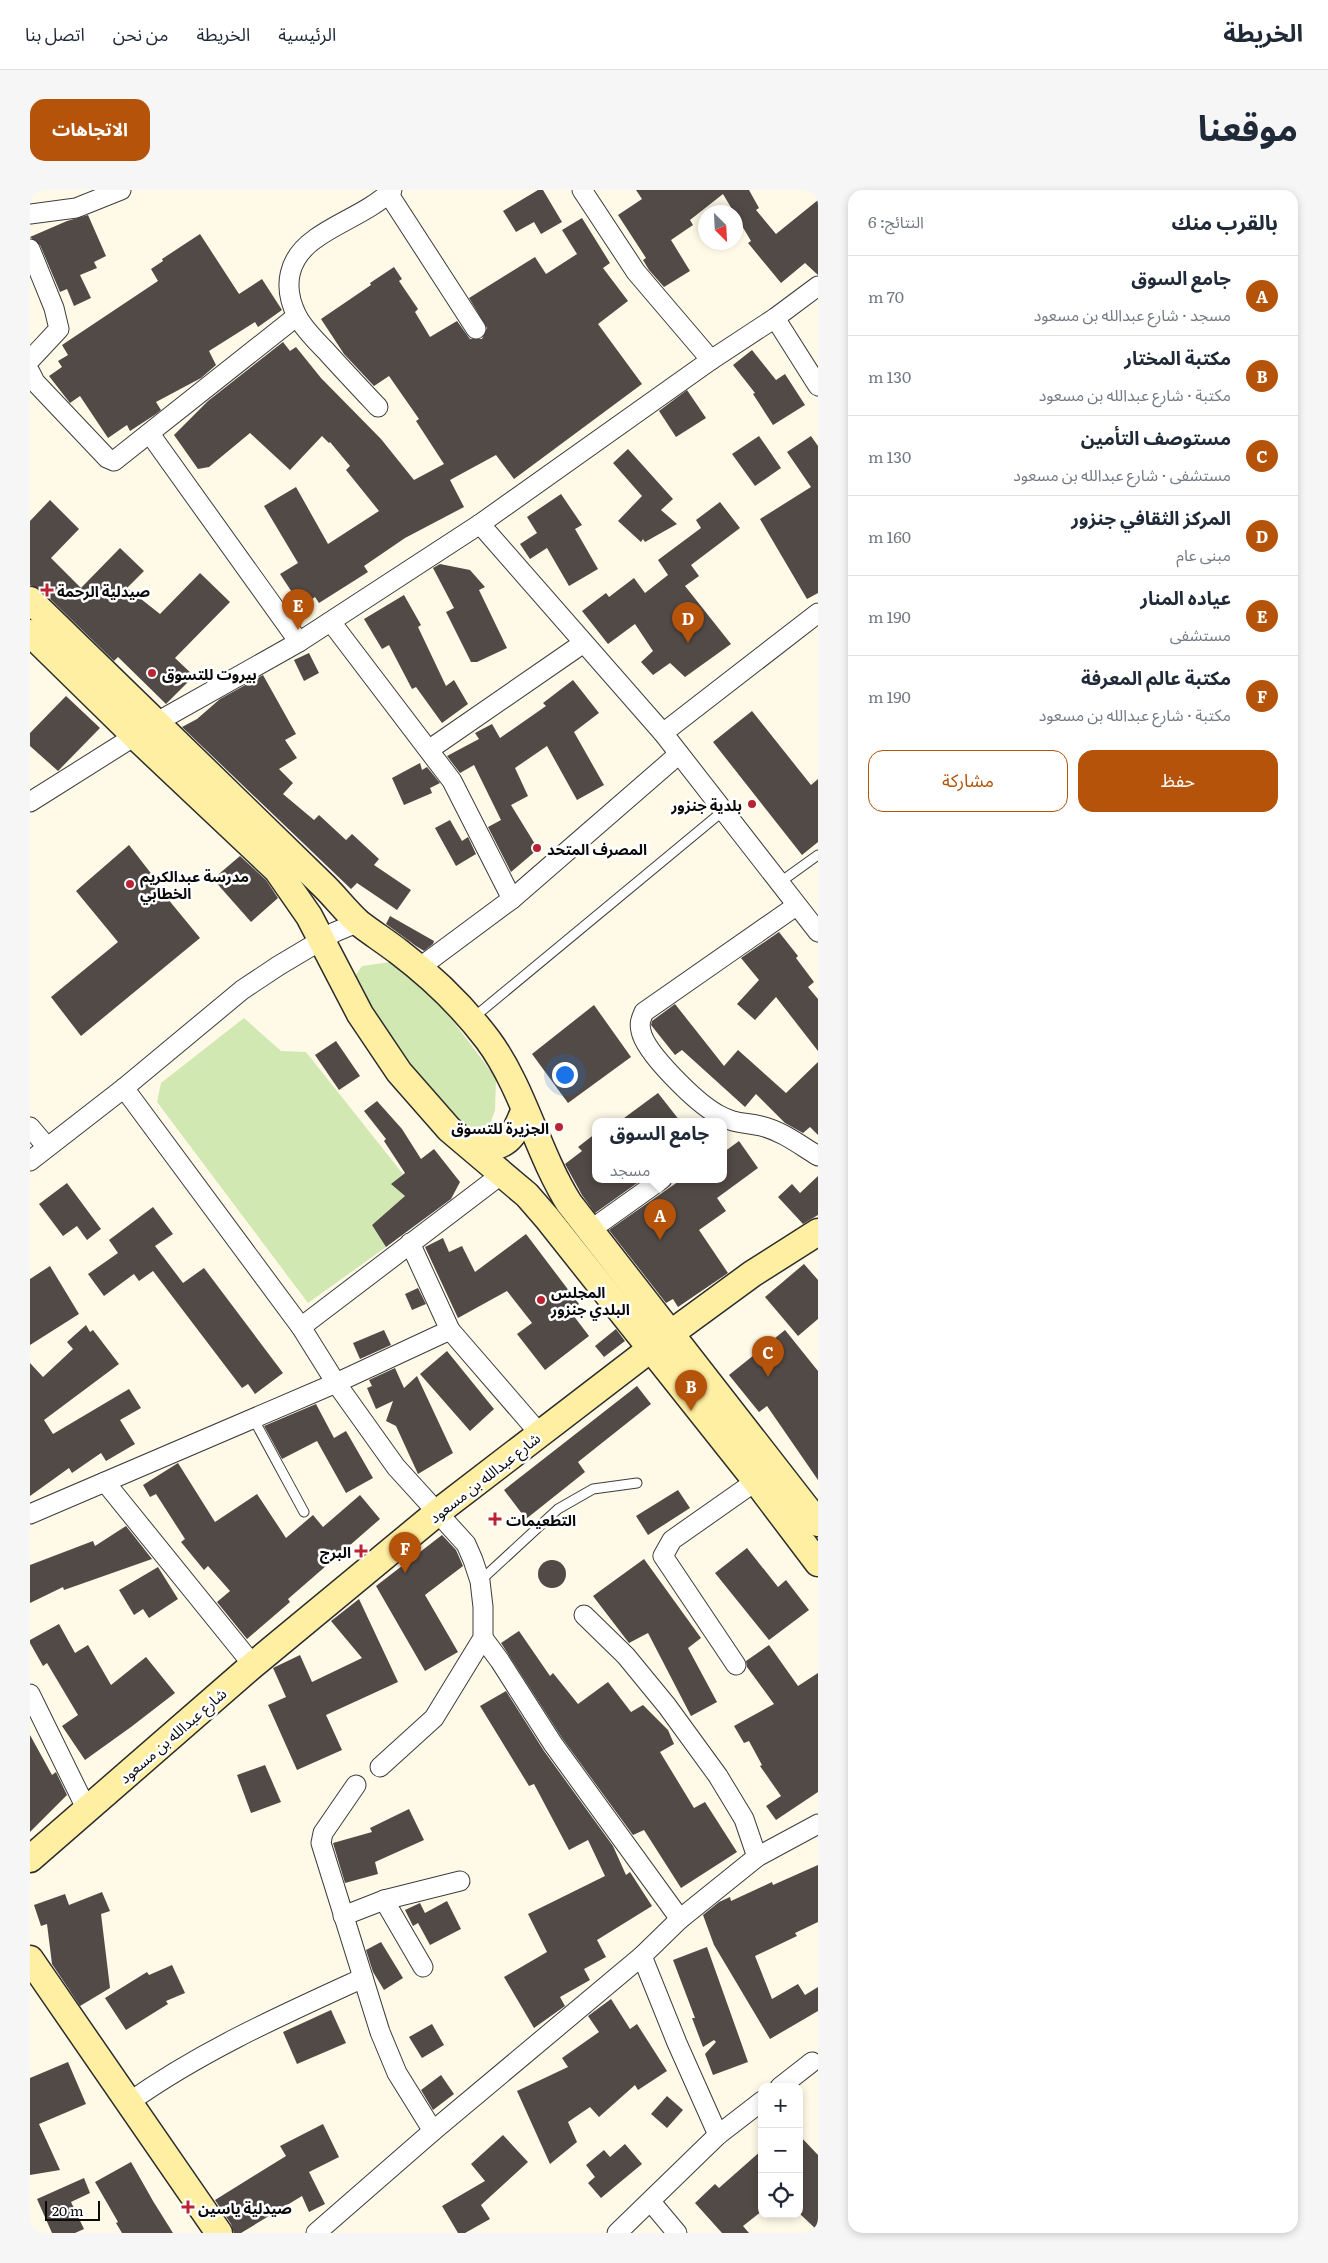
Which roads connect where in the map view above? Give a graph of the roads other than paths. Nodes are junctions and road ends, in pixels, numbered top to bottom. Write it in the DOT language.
graph roads {
  1 [pos="121,190"];
  2 [pos="582,190"];
  3 [pos="390,192"];
  4 [pos="30,214"];
  5 [pos="30,248"];
  6 [pos="818,286"];
  7 [pos="297,316"];
  8 [pos="775,318"];
  9 [pos="476,329"];
  10 [pos="30,360"];
  11 [pos="711,360"];
  12 [pos="30,372"];
  13 [pos="818,386"];
  14 [pos="378,407"];
  15 [pos="150,434"];
  16 [pos="480,524"];
  17 [pos="30,600"];
  18 [pos="818,613"];
  19 [pos="331,622"];
  20 [pos="30,633"];
  21 [pos="299,642"];
  22 [pos="582,644"];
  23 [pos="157,722"];
  24 [pos="662,733"];
  25 [pos="136,736"];
  26 [pos="430,749"];
  27 [pos="679,754"];
  28 [pos="30,802"];
  29 [pos="723,812"];
  30 [pos="818,854"];
  31 [pos="779,883"];
  32 [pos="512,899"];
  33 [pos="810,916"];
  34 [pos="359,922"];
  35 [pos="321,942"];
  36 [pos="419,968"];
  37 [pos="470,1020"];
  38 [pos="124,1088"];
  39 [pos="524,1111"];
  40 [pos="720,1118"];
  41 [pos="30,1127"];
  42 [pos="731,1129"];
  43 [pos="47,1147"];
  44 [pos="476,1149"];
  45 [pos="818,1156"];
  46 [pos="30,1160"];
  47 [pos="502,1174"];
  48 [pos="656,1183"];
  49 [pos="589,1231"];
  50 [pos="818,1232"];
  51 [pos="410,1243"];
  52 [pos="301,1327"];
  53 [pos="450,1330"];
  54 [pos="660,1342"];
  55 [pos="336,1383"];
  56 [pos="254,1418"];
  57 [pos="540,1434"];
  58 [pos="756,1481"];
  59 [pos="105,1482"];
  60 [pos="637,1483"];
  61 [pos="304,1512"];
  62 [pos="438,1512"];
  63 [pos="30,1514"];
  64 [pos="818,1523"];
  65 [pos="818,1564"];
  66 [pos="480,1581"];
  67 [pos="584,1615"];
  68 [pos="482,1638"];
  69 [pos="252,1664"];
  70 [pos="736,1665"];
  71 [pos="30,1694"];
  72 [pos="380,1767"];
  73 [pos="356,1785"];
  74 [pos="87,1810"];
  75 [pos="818,1824"];
  76 [pos="757,1857"];
  77 [pos="30,1860"];
  78 [pos="460,1881"];
  79 [pos="384,1900"];
  80 [pos="343,1916"];
  81 [pos="680,1920"];
  82 [pos="642,1956"];
  83 [pos="30,1959"];
  84 [pos="423,1967"];
  85 [pos="363,1978"];
  86 [pos="812,2062"];
  87 [pos="785,2083"];
  88 [pos="128,2103"];
  89 [pos="758,2104"];
  90 [pos="433,2132"];
  91 [pos="718,2135"];
  92 [pos="651,2202"];
  93 [pos="219,2233"];
  94 [pos="316,2233"];
  95 [pos="616,2233"];
  96 [pos="677,2233"];
  1 -- 4 [label="street"];
  2 -- 11 [label="street"];
  3 -- 7 [label="street"];
  3 -- 9 [label="street"];
  5 -- 10 [label="street"];
  6 -- 8 [label="street"];
  7 -- 14 [label="street"];
  7 -- 15 [label="street"];
  8 -- 11 [label="street"];
  8 -- 13 [label="street"];
  11 -- 16 [label="street"];
  12 -- 15 [label="street"];
  15 -- 21 [label="street"];
  16 -- 19 [label="street"];
  16 -- 22 [label="street"];
  17 -- 23 [label="main road"];
  18 -- 24 [label="street"];
  19 -- 21 [label="street"];
  19 -- 26 [label="street"];
  20 -- 25 [label="main road"];
  21 -- 23 [label="street"];
  22 -- 24 [label="street"];
  22 -- 26 [label="street"];
  23 -- 25 [label="street"];
  23 -- 34 [label="main road"];
  24 -- 27 [label="street"];
  25 -- 28 [label="street"];
  25 -- 35 [label="main road"];
  26 -- 32 [label="street"];
  27 -- 29 [label="street"];
  27 -- 32 [label="street"];
  29 -- 31 [label="street"];
  29 -- 37 [label="lane"];
  30 -- 31 [label="lane"];
  31 -- 33 [label="street"];
  32 -- 36 [label="street"];
  33 -- 40 [label="street"];
  34 -- 35 [label="street"];
  34 -- 36 [label="main road"];
  35 -- 38 [label="street"];
  35 -- 44 [label="main road"];
  36 -- 37 [label="main road"];
  37 -- 39 [label="main road"];
  38 -- 43 [label="street"];
  38 -- 52 [label="street"];
  39 -- 44 [label="main road"];
  39 -- 49 [label="main road"];
  41 -- 43 [label="street"];
  42 -- 45 [label="street"];
  43 -- 46 [label="street"];
  44 -- 47 [label="main road"];
  47 -- 51 [label="street"];
  47 -- 54 [label="main road"];
  48 -- 49 [label="street"];
  49 -- 54 [label="main road"];
  50 -- 54 [label="main road, شارع عبدالله بن مسعود"];
  51 -- 52 [label="street"];
  51 -- 53 [label="street"];
  52 -- 55 [label="street"];
  53 -- 55 [label="street"];
  53 -- 57 [label="street"];
  54 -- 57 [label="main road, شارع عبدالله بن مسعود"];
  54 -- 58 [label="main road"];
  54 -- 64 [label="main road"];
  55 -- 56 [label="street"];
  55 -- 62 [label="street"];
  56 -- 59 [label="street"];
  56 -- 61 [label="lane"];
  57 -- 62 [label="main road, شارع عبدالله بن مسعود"];
  58 -- 65 [label="main road"];
  58 -- 70 [label="street"];
  59 -- 63 [label="street"];
  59 -- 69 [label="street"];
  60 -- 66 [label="lane"];
  62 -- 66 [label="street"];
  62 -- 69 [label="main road, شارع عبدالله بن مسعود"];
  66 -- 68 [label="street"];
  67 -- 76 [label="street"];
  68 -- 72 [label="street"];
  68 -- 81 [label="street"];
  69 -- 74 [label="main road, شارع عبدالله بن مسعود"];
  71 -- 74 [label="street"];
  73 -- 80 [label="street"];
  74 -- 77 [label="main road, شارع عبدالله بن مسعود"];
  75 -- 76 [label="street"];
  76 -- 81 [label="street"];
  78 -- 79 [label="street"];
  79 -- 80 [label="street"];
  79 -- 84 [label="street"];
  80 -- 85 [label="street"];
  81 -- 82 [label="street"];
  82 -- 90 [label="street"];
  82 -- 91 [label="street"];
  83 -- 88 [label="main road"];
  85 -- 88 [label="street"];
  85 -- 90 [label="street"];
  86 -- 87 [label="street"];
  88 -- 93 [label="main road"];
  89 -- 91 [label="street"];
  90 -- 94 [label="street"];
  91 -- 92 [label="street"];
  92 -- 95 [label="street"];
  92 -- 96 [label="street"];
}
